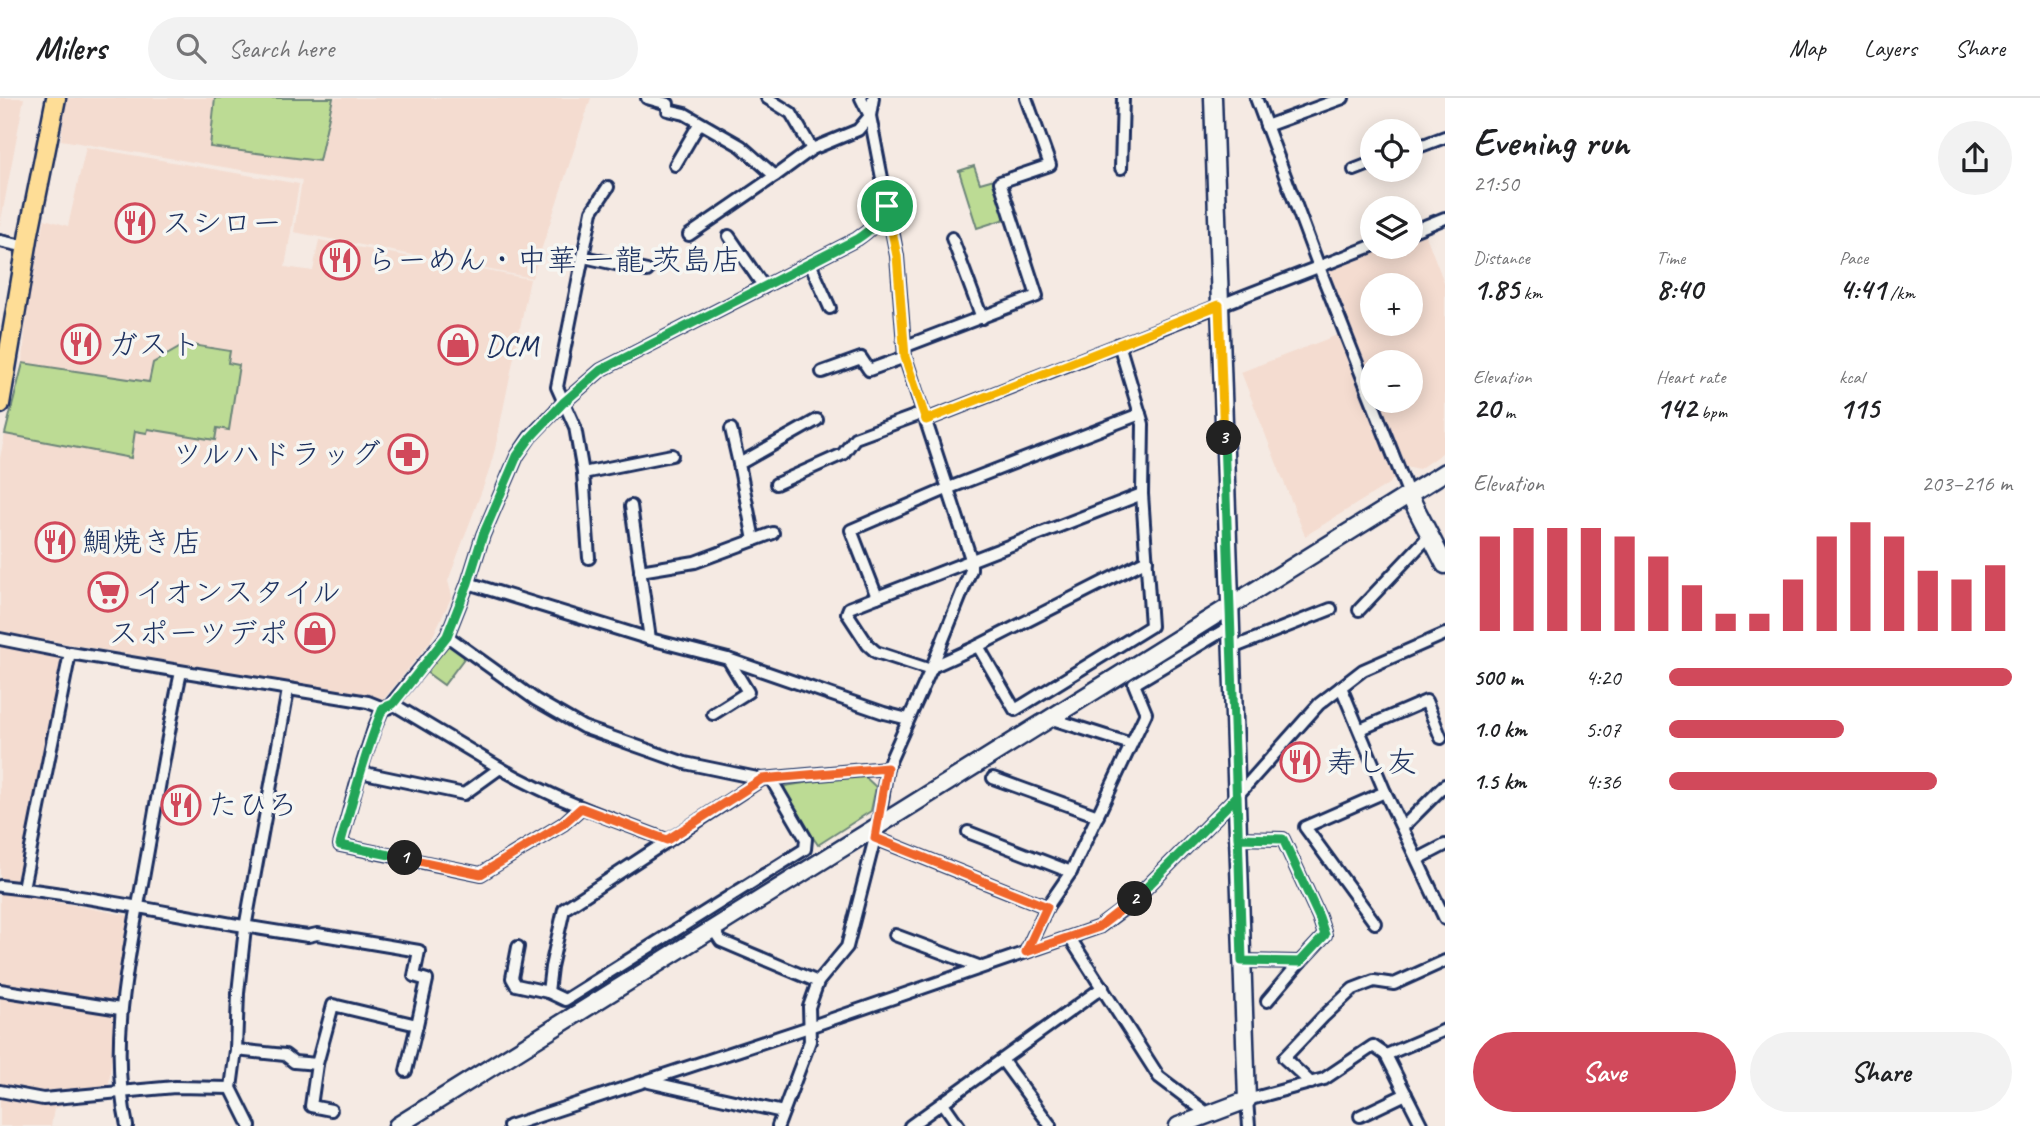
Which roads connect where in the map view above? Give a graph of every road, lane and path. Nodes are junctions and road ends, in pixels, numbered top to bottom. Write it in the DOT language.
graph roads {
  1 [pos="56,98"];
  2 [pos="647,98"];
  3 [pos="767,98"];
  4 [pos="861,98"];
  5 [pos="873,98"];
  6 [pos="1026,98"];
  7 [pos="1123,98"];
  8 [pos="1213,98"];
  9 [pos="1256,98"];
  10 [pos="1343,98"];
  11 [pos="870,116"];
  12 [pos="699,124"];
  13 [pos="1266,126"];
  14 [pos="1445,137"];
  15 [pos="1423,145"];
  16 [pos="812,149"];
  17 [pos="675,165"];
  18 [pos="1121,168"];
  19 [pos="1360,168"];
  20 [pos="1354,170"];
  21 [pos="775,176"];
  22 [pos="608,187"];
  23 [pos="887,206"];
  24 [pos="1445,218"];
  25 [pos="1423,227"];
  26 [pos="689,235"];
  27 [pos="729,236"];
  28 [pos="952,238"];
  29 [pos="0,241"];
  30 [pos="27,247"];
  31 [pos="1360,251"];
  32 [pos="584,257"];
  33 [pos="810,263"];
  34 [pos="1319,267"];
  35 [pos="647,271"];
  36 [pos="764,287"];
  37 [pos="1219,305"];
  38 [pos="830,308"];
  39 [pos="982,318"];
  40 [pos="1119,344"];
  41 [pos="905,352"];
  42 [pos="822,372"];
  43 [pos="563,403"];
  44 [pos="0,404"];
  45 [pos="1140,414"];
  46 [pos="925,416"];
  47 [pos="817,420"];
  48 [pos="731,429"];
  49 [pos="672,456"];
  50 [pos="739,464"];
  51 [pos="1445,472"];
  52 [pos="583,473"];
  53 [pos="776,484"];
  54 [pos="949,488"];
  55 [pos="1142,495"];
  56 [pos="1409,495"];
  57 [pos="631,506"];
  58 [pos="773,533"];
  59 [pos="1430,535"];
  60 [pos="754,540"];
  61 [pos="589,558"];
  62 [pos="971,559"];
  63 [pos="1147,560"];
  64 [pos="1445,565"];
  65 [pos="640,570"];
  66 [pos="468,583"];
  67 [pos="877,597"];
  68 [pos="1230,604"];
  69 [pos="1331,609"];
  70 [pos="1359,610"];
  71 [pos="1231,626"];
  72 [pos="1445,634"];
  73 [pos="447,636"];
  74 [pos="0,639"];
  75 [pos="650,639"];
  76 [pos="978,646"];
  77 [pos="1233,648"];
  78 [pos="70,653"];
  79 [pos="728,659"];
  80 [pos="931,668"];
  81 [pos="181,672"];
  82 [pos="1341,687"];
  83 [pos="288,690"];
  84 [pos="388,706"];
  85 [pos="713,713"];
  86 [pos="1049,718"];
  87 [pos="908,719"];
  88 [pos="1360,729"];
  89 [pos="1441,738"];
  90 [pos="1131,744"];
  91 [pos="500,768"];
  92 [pos="887,768"];
  93 [pos="360,772"];
  94 [pos="993,778"];
  95 [pos="767,779"];
  96 [pos="1445,785"];
  97 [pos="1385,792"];
  98 [pos="1237,796"];
  99 [pos="581,808"];
  100 [pos="1098,816"];
  101 [pos="1403,827"];
  102 [pos="876,832"];
  103 [pos="968,832"];
  104 [pos="1238,838"];
  105 [pos="667,840"];
  106 [pos="1445,845"];
  107 [pos="1418,859"];
  108 [pos="1071,872"];
  109 [pos="0,886"];
  110 [pos="23,888"];
  111 [pos="138,906"];
  112 [pos="1047,907"];
  113 [pos="1445,919"];
  114 [pos="1376,923"];
  115 [pos="245,928"];
  116 [pos="713,929"];
  117 [pos="895,936"];
  118 [pos="1070,938"];
  119 [pos="518,947"];
  120 [pos="1026,952"];
  121 [pos="1242,961"];
  122 [pos="1445,961"];
  123 [pos="1300,962"];
  124 [pos="981,967"];
  125 [pos="818,982"];
  126 [pos="1103,986"];
  127 [pos="0,990"];
  128 [pos="548,992"];
  129 [pos="1267,1001"];
  130 [pos="120,1009"];
  131 [pos="417,1025"];
  132 [pos="809,1027"];
  133 [pos="1445,1030"];
  134 [pos="236,1050"];
  135 [pos="1386,1055"];
  136 [pos="1002,1060"];
  137 [pos="317,1064"];
  138 [pos="406,1071"];
  139 [pos="646,1081"];
  140 [pos="1311,1083"];
  141 [pos="231,1088"];
  142 [pos="0,1091"];
  143 [pos="120,1092"];
  144 [pos="1406,1094"];
  145 [pos="1247,1100"];
  146 [pos="943,1103"];
  147 [pos="331,1110"];
  148 [pos="783,1112"];
  149 [pos="1208,1114"];
  150 [pos="1360,1116"];
  151 [pos="1050,1125"];
  152 [pos="127,1126"];
  153 [pos="250,1126"];
  154 [pos="397,1126"];
  155 [pos="509,1126"];
  156 [pos="778,1126"];
  157 [pos="910,1126"];
  158 [pos="959,1126"];
  159 [pos="1178,1126"];
  160 [pos="1249,1126"];
  161 [pos="1422,1126"];
  1 -- 30 [label="main road"];
  2 -- 12 [label="street"];
  3 -- 16 [label="street"];
  4 -- 11 [label="street"];
  5 -- 11 [label="street"];
  6 -- 39 [label="street"];
  7 -- 18 [label="street"];
  8 -- 37 [label="street"];
  9 -- 13 [label="street"];
  10 -- 13 [label="street"];
  11 -- 16 [label="street"];
  11 -- 23 [label="street"];
  12 -- 17 [label="street"];
  12 -- 21 [label="street"];
  13 -- 34 [label="street"];
  14 -- 15 [label="street"];
  16 -- 21 [label="street"];
  19 -- 20 [label="street"];
  21 -- 26 [label="street"];
  22 -- 32 [label="street"];
  23 -- 33 [label="street"];
  23 -- 41 [label="street"];
  24 -- 25 [label="street"];
  27 -- 36 [label="street"];
  28 -- 39 [label="street"];
  29 -- 30 [label="street"];
  30 -- 44 [label="main road"];
  31 -- 34 [label="street"];
  32 -- 35 [label="street"];
  32 -- 43 [label="street"];
  33 -- 36 [label="street"];
  33 -- 38 [label="street"];
  34 -- 37 [label="street"];
  34 -- 56 [label="street"];
  36 -- 43 [label="street"];
  37 -- 40 [label="street"];
  37 -- 68 [label="street"];
  39 -- 41 [label="street"];
  40 -- 45 [label="street"];
  40 -- 46 [label="street"];
  41 -- 42 [label="street"];
  41 -- 46 [label="street"];
  43 -- 52 [label="street"];
  43 -- 66 [label="street"];
  45 -- 54 [label="street"];
  45 -- 55 [label="street"];
  46 -- 53 [label="street"];
  46 -- 54 [label="street"];
  47 -- 50 [label="street"];
  48 -- 50 [label="street"];
  49 -- 52 [label="street"];
  50 -- 60 [label="street"];
  51 -- 56 [label="street"];
  52 -- 61 [label="street"];
  54 -- 62 [label="street"];
  54 -- 67 [label="street"];
  55 -- 62 [label="street"];
  55 -- 63 [label="street"];
  56 -- 59 [label="street"];
  56 -- 68 [label="street"];
  57 -- 65 [label="street"];
  58 -- 60 [label="street"];
  59 -- 64 [label="street"];
  59 -- 70 [label="street"];
  60 -- 65 [label="street"];
  62 -- 67 [label="street"];
  62 -- 80 [label="street"];
  63 -- 76 [label="street"];
  63 -- 76 [label="street"];
  65 -- 75 [label="street"];
  66 -- 73 [label="street"];
  66 -- 75 [label="street"];
  67 -- 80 [label="street"];
  68 -- 71 [label="street"];
  68 -- 86 [label="street"];
  69 -- 77 [label="street"];
  71 -- 77 [label="street"];
  71 -- 90 [label="street"];
  72 -- 82 [label="street"];
  73 -- 84 [label="street"];
  73 -- 95 [label="street"];
  74 -- 78 [label="street"];
  75 -- 79 [label="street"];
  76 -- 80 [label="street"];
  77 -- 98 [label="street"];
  78 -- 81 [label="street"];
  78 -- 110 [label="street"];
  79 -- 85 [label="street"];
  79 -- 87 [label="street"];
  80 -- 87 [label="street"];
  81 -- 83 [label="street"];
  81 -- 111 [label="street"];
  82 -- 88 [label="street"];
  82 -- 98 [label="street"];
  83 -- 84 [label="street"];
  83 -- 115 [label="street"];
  84 -- 91 [label="street"];
  84 -- 93 [label="street"];
  86 -- 90 [label="street"];
  86 -- 102 [label="street"];
  87 -- 92 [label="street"];
  88 -- 89 [label="street"];
  88 -- 97 [label="street"];
  90 -- 100 [label="street"];
  91 -- 93 [label="street"];
  91 -- 99 [label="street"];
  92 -- 95 [label="street"];
  92 -- 102 [label="street"];
  93 -- 99 [label="street"];
  94 -- 100 [label="street"];
  95 -- 105 [label="street"];
  95 -- 128 [label="street"];
  96 -- 101 [label="street"];
  97 -- 101 [label="street"];
  97 -- 114 [label="street"];
  98 -- 104 [label="street"];
  98 -- 118 [label="street"];
  99 -- 105 [label="street"];
  100 -- 108 [label="street"];
  101 -- 107 [label="street"];
  102 -- 112 [label="street"];
  102 -- 116 [label="street"];
  102 -- 125 [label="street"];
  103 -- 108 [label="street"];
  104 -- 121 [label="street"];
  104 -- 123 [label="street"];
  105 -- 128 [label="street"];
  106 -- 107 [label="street"];
  107 -- 113 [label="street"];
  108 -- 112 [label="street"];
  109 -- 110 [label="street"];
  110 -- 111 [label="street"];
  111 -- 115 [label="street"];
  111 -- 130 [label="street"];
  112 -- 120 [label="street"];
  115 -- 131 [label="street"];
  115 -- 134 [label="street"];
  116 -- 125 [label="street"];
  116 -- 154 [label="street"];
  117 -- 124 [label="street"];
  118 -- 120 [label="street"];
  118 -- 126 [label="street"];
  119 -- 128 [label="street"];
  120 -- 124 [label="street"];
  121 -- 123 [label="street"];
  121 -- 145 [label="street"];
  122 -- 140 [label="street"];
  123 -- 129 [label="street"];
  124 -- 132 [label="street"];
  125 -- 132 [label="street"];
  126 -- 136 [label="street"];
  126 -- 149 [label="street"];
  127 -- 130 [label="street"];
  130 -- 143 [label="street"];
  131 -- 137 [label="street"];
  131 -- 138 [label="street"];
  132 -- 139 [label="street"];
  132 -- 148 [label="street"];
  133 -- 135 [label="street"];
  134 -- 137 [label="street"];
  134 -- 141 [label="street"];
  135 -- 140 [label="street"];
  135 -- 144 [label="street"];
  136 -- 146 [label="street"];
  136 -- 151 [label="street"];
  137 -- 147 [label="street"];
  139 -- 148 [label="street"];
  139 -- 155 [label="street"];
  140 -- 145 [label="street"];
  141 -- 143 [label="street"];
  141 -- 153 [label="street"];
  142 -- 143 [label="street"];
  143 -- 152 [label="street"];
  144 -- 150 [label="street"];
  144 -- 161 [label="street"];
  145 -- 149 [label="street"];
  145 -- 160 [label="street"];
  146 -- 157 [label="street"];
  146 -- 158 [label="street"];
  148 -- 156 [label="street"];
  149 -- 159 [label="street"];
}
